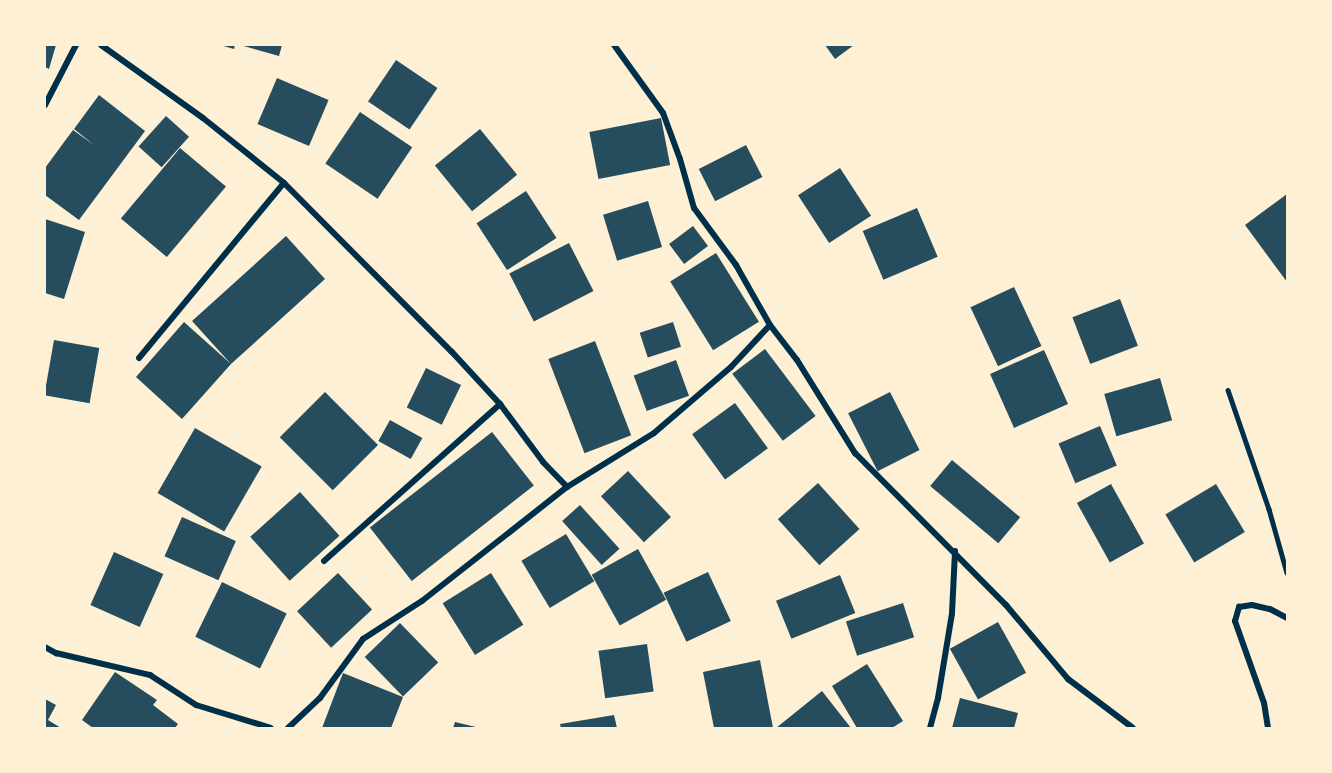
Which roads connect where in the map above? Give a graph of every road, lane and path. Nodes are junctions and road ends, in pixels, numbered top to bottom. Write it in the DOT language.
graph roads {
  1 [pos="76,45"];
  2 [pos="101,45"];
  3 [pos="615,45"];
  4 [pos="45,105"];
  5 [pos="285,183"];
  6 [pos="770,324"];
  7 [pos="139,358"];
  8 [pos="1228,390"];
  9 [pos="500,404"];
  10 [pos="567,487"];
  11 [pos="955,551"];
  12 [pos="324,561"];
  13 [pos="1287,573"];
  14 [pos="1287,618"];
  15 [pos="45,647"];
  16 [pos="45,652"];
  17 [pos="56,653"];
  18 [pos="272,728"];
  19 [pos="288,728"];
  20 [pos="930,728"];
  21 [pos="1133,728"];
  22 [pos="1268,728"];
  1 -- 4 [label="street"];
  2 -- 5 [label="street"];
  3 -- 6 [label="street"];
  5 -- 7 [label="street"];
  5 -- 9 [label="street"];
  6 -- 10 [label="street"];
  6 -- 11 [label="street"];
  8 -- 13 [label="lane"];
  9 -- 10 [label="street"];
  9 -- 12 [label="street"];
  10 -- 19 [label="street"];
  11 -- 20 [label="street"];
  11 -- 21 [label="street"];
  14 -- 22 [label="street"];
  15 -- 17 [label="street"];
  16 -- 17 [label="street"];
  17 -- 18 [label="street"];
}
